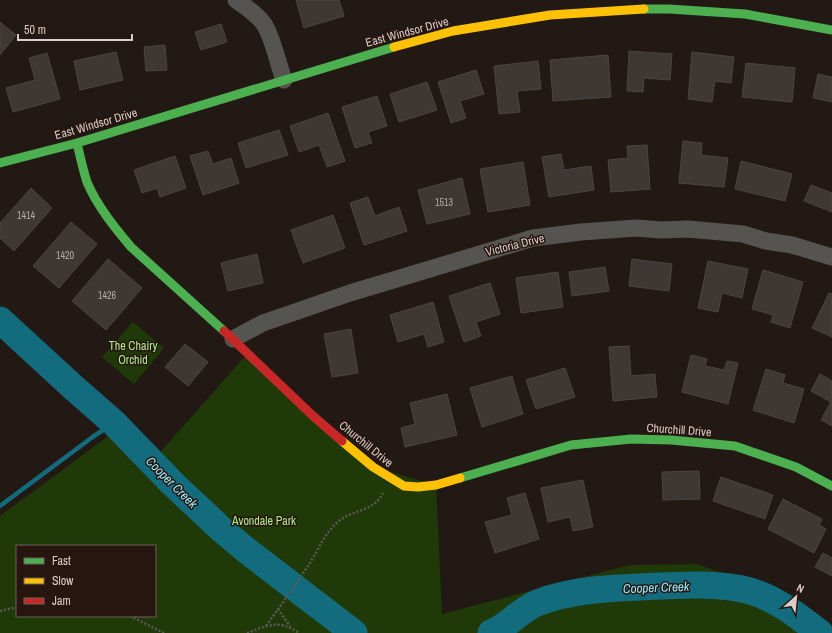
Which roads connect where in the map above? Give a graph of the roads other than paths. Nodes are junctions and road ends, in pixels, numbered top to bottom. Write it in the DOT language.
graph roads {
  1 [pos="236,0"];
  2 [pos="832,30"];
  3 [pos="284,80"];
  4 [pos="77,143"];
  5 [pos="0,163"];
  6 [pos="832,257"];
  7 [pos="233,339"];
  8 [pos="832,486"];
  1 -- 3 [label="street"];
  2 -- 3 [label="street, East Windsor Drive"];
  3 -- 4 [label="street, East Windsor Drive"];
  4 -- 5 [label="street, East Windsor Drive"];
  4 -- 7 [label="street, Churchill Drive"];
  6 -- 7 [label="street, Victoria Drive"];
  7 -- 8 [label="street, Churchill Drive"];
}
